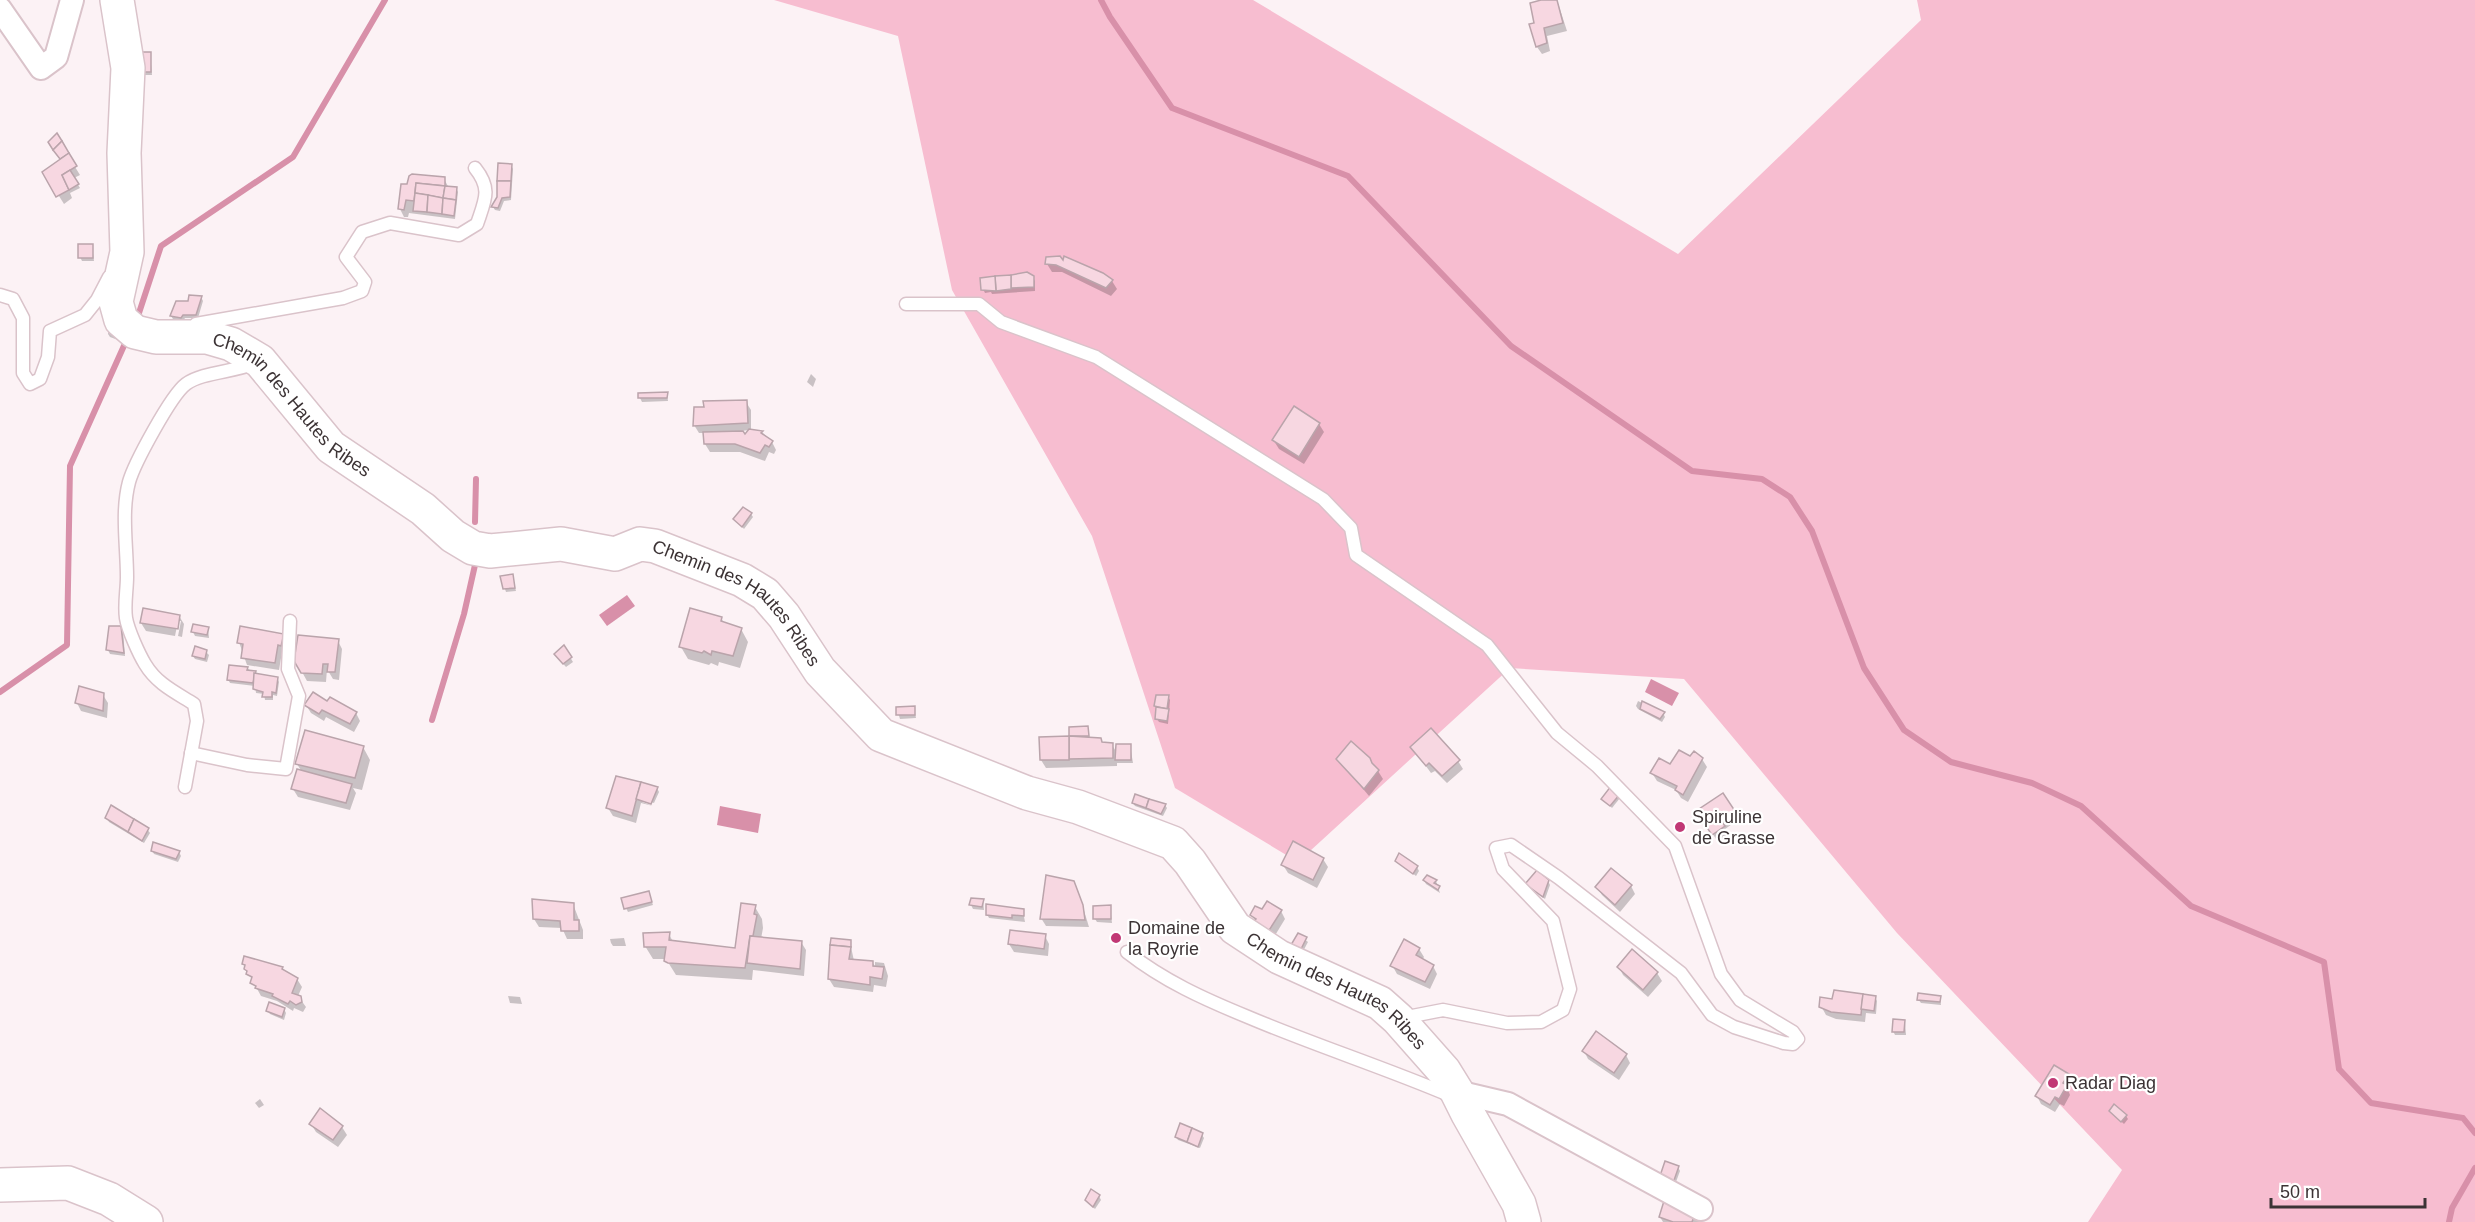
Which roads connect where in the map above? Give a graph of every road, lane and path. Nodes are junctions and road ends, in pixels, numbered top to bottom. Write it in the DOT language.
graph roads {
  1 [pos="72,0"];
  2 [pos="117,0"];
  3 [pos="0,9"];
  4 [pos="475,168"];
  5 [pos="127,252"];
  6 [pos="0,295"];
  7 [pos="906,304"];
  8 [pos="148,335"];
  9 [pos="260,361"];
  10 [pos="290,621"];
  11 [pos="191,753"];
  12 [pos="185,787"];
  13 [pos="1127,952"];
  14 [pos="1398,1018"];
  15 [pos="1459,1096"];
  16 [pos="0,1185"];
  17 [pos="1701,1209"];
  18 [pos="146,1222"];
  19 [pos="1524,1222"];
  1 -- 3 [label="street"];
  2 -- 5 [label="street, Chemin des Hautes Ribes"];
  4 -- 8 [label="lane"];
  5 -- 6 [label="lane"];
  5 -- 8 [label="street, Chemin des Hautes Ribes"];
  7 -- 14 [label="lane"];
  8 -- 9 [label="street, Chemin des Hautes Ribes"];
  9 -- 11 [label="lane"];
  9 -- 14 [label="street, Chemin des Hautes Ribes"];
  10 -- 11 [label="lane"];
  11 -- 12 [label="lane"];
  13 -- 15 [label="lane"];
  14 -- 15 [label="street, Chemin des Hautes Ribes"];
  15 -- 17 [label="street"];
  15 -- 19 [label="street, Chemin des Hautes Ribes"];
  16 -- 18 [label="street"];
}
